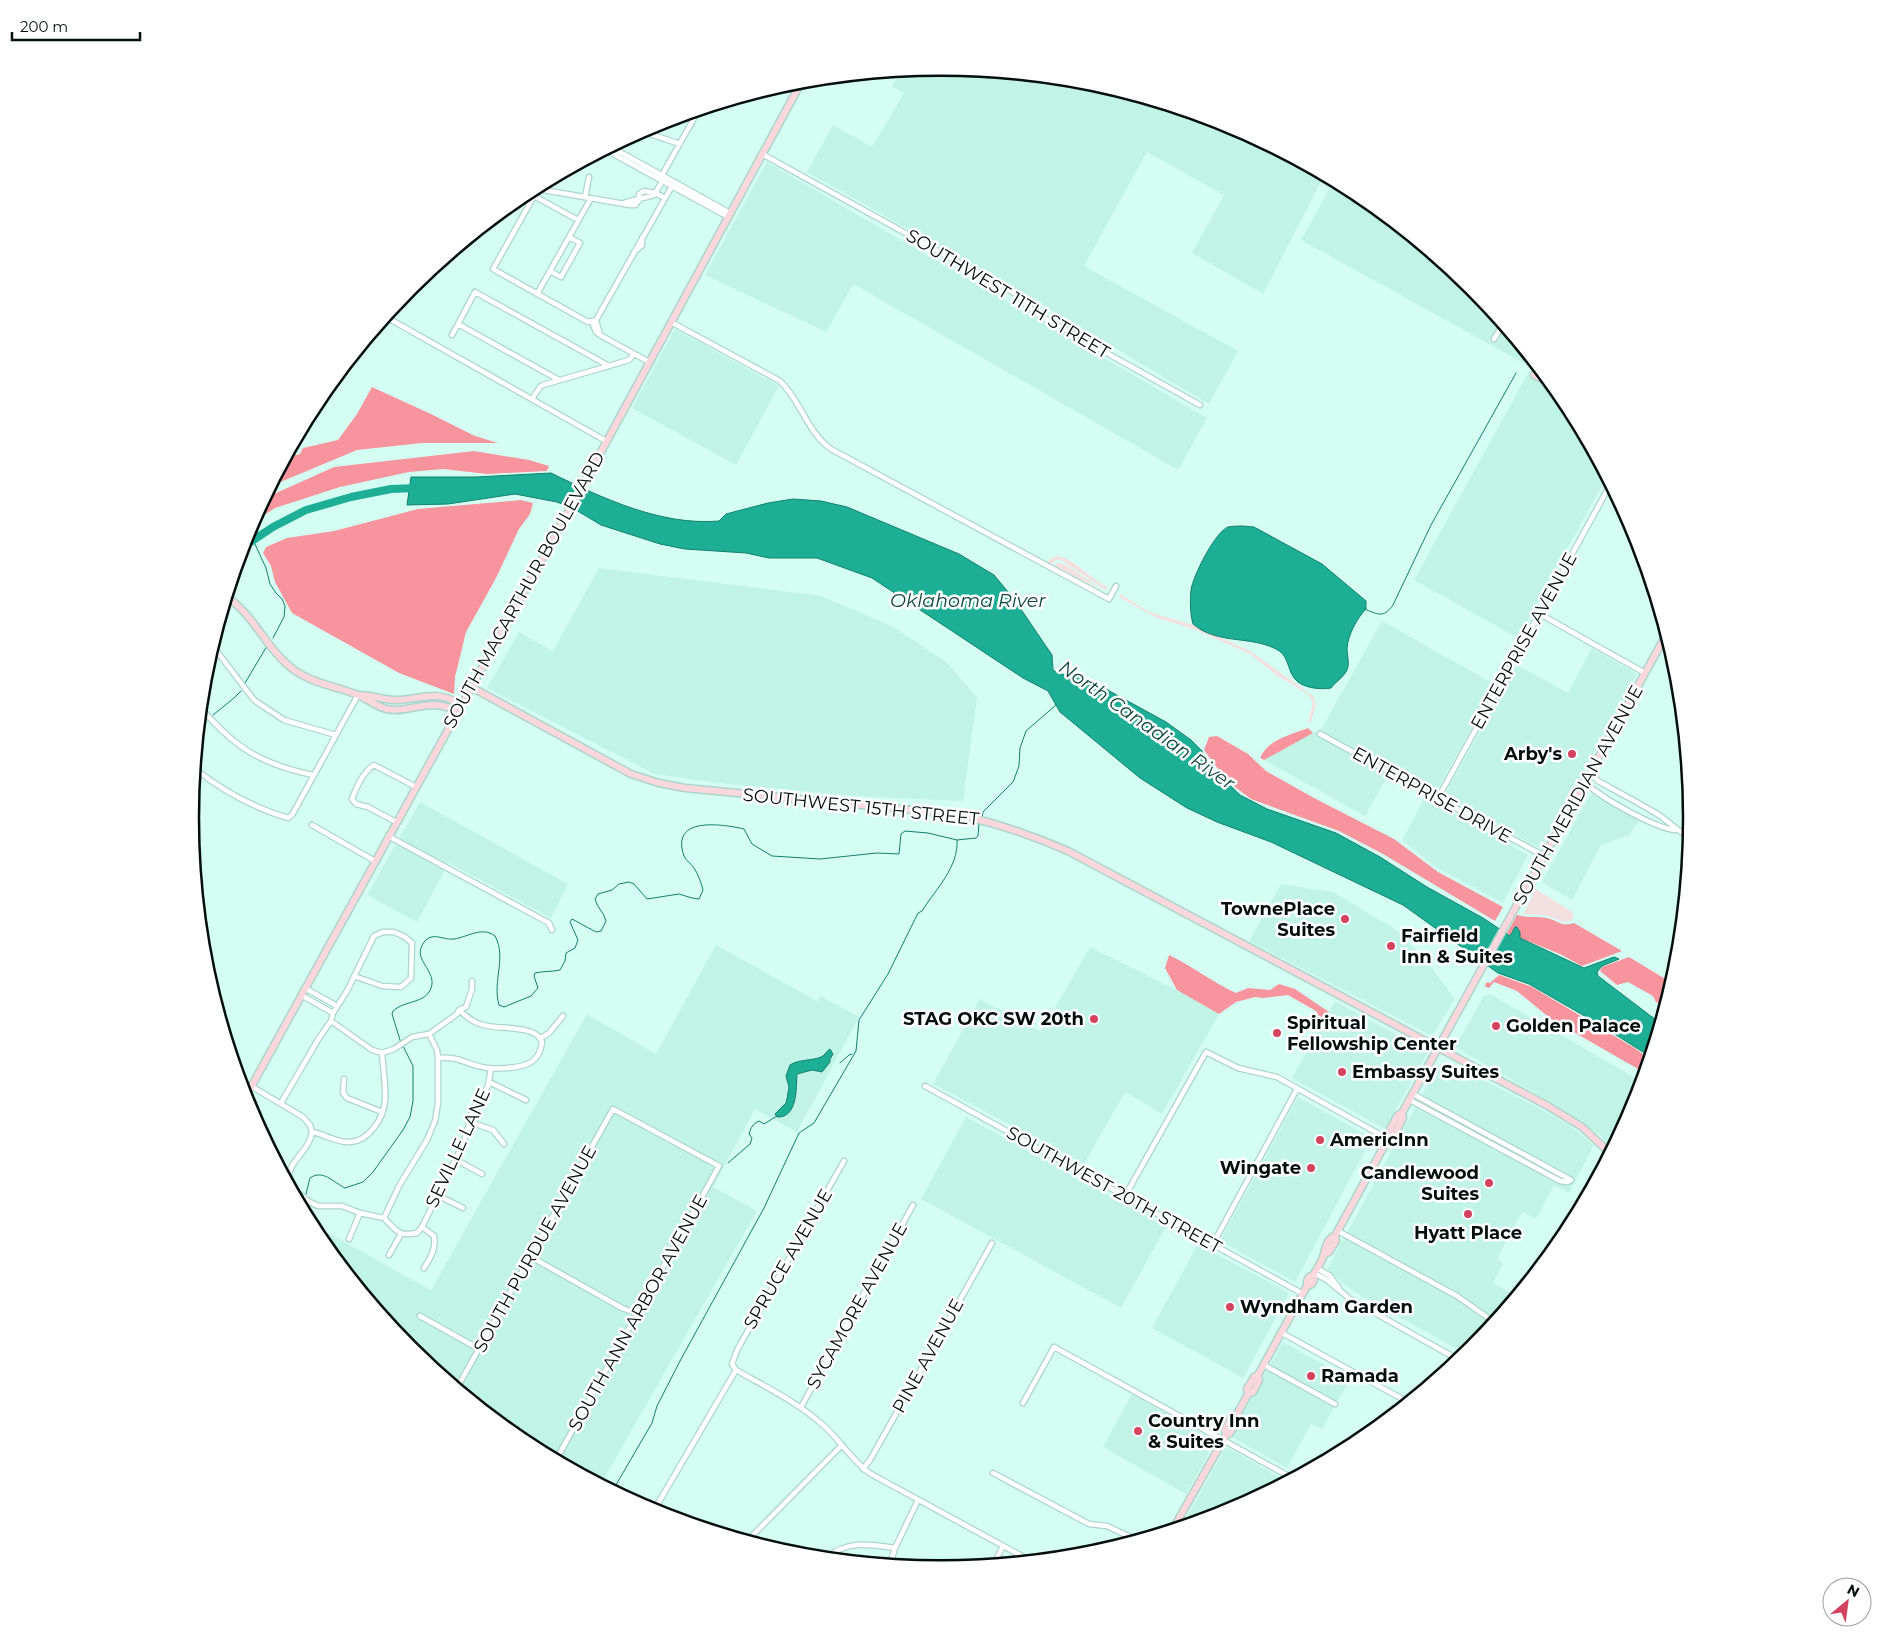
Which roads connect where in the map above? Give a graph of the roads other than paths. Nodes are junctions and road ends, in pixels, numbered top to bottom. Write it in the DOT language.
graph roads {
  1 [pos="797,91"];
  2 [pos="694,119"];
  3 [pos="653,135"];
  4 [pos="680,144"];
  5 [pos="618,151"];
  6 [pos="613,153"];
  7 [pos="762,154"];
  8 [pos="588,177"];
  9 [pos="662,178"];
  10 [pos="672,186"];
  11 [pos="546,190"];
  12 [pos="655,193"];
  13 [pos="536,197"];
  14 [pos="585,197"];
  15 [pos="591,198"];
  16 [pos="665,198"];
  17 [pos="532,199"];
  18 [pos="729,215"];
  19 [pos="578,220"];
  20 [pos="569,237"];
  21 [pos="550,271"];
  22 [pos="537,294"];
  23 [pos="391,320"];
  24 [pos="594,321"];
  25 [pos="671,322"];
  26 [pos="458,324"];
  27 [pos="1500,330"];
  28 [pos="452,335"];
  29 [pos="1494,339"];
  30 [pos="634,354"];
  31 [pos="649,362"];
  32 [pos="609,366"];
  33 [pos="1534,375"];
  34 [pos="1537,376"];
  35 [pos="559,380"];
  36 [pos="532,399"];
  37 [pos="1200,405"];
  38 [pos="606,441"];
  39 [pos="1607,490"];
  40 [pos="1116,586"];
  41 [pos="232,600"];
  42 [pos="1538,613"];
  43 [pos="1662,643"];
  44 [pos="218,653"];
  45 [pos="1645,673"];
  46 [pos="471,687"];
  47 [pos="358,695"];
  48 [pos="420,696"];
  49 [pos="461,704"];
  50 [pos="421,706"];
  51 [pos="457,711"];
  52 [pos="206,714"];
  53 [pos="1320,734"];
  54 [pos="336,735"];
  55 [pos="1590,772"];
  56 [pos="200,773"];
  57 [pos="313,775"];
  58 [pos="1585,782"];
  59 [pos="416,787"];
  60 [pos="1438,798"];
  61 [pos="1630,799"];
  62 [pos="1644,807"];
  63 [pos="1624,808"];
  64 [pos="1639,816"];
  65 [pos="396,822"];
  66 [pos="312,825"];
  67 [pos="1675,830"];
  68 [pos="1683,834"];
  69 [pos="388,836"];
  70 [pos="1544,856"];
  71 [pos="375,861"];
  72 [pos="552,930"];
  73 [pos="354,976"];
  74 [pos="472,981"];
  75 [pos="305,988"];
  76 [pos="301,995"];
  77 [pos="337,1006"];
  78 [pos="459,1010"];
  79 [pos="333,1013"];
  80 [pos="562,1016"];
  81 [pos="331,1021"];
  82 [pos="429,1034"];
  83 [pos="541,1038"];
  84 [pos="1438,1048"];
  85 [pos="382,1053"];
  86 [pos="438,1058"];
  87 [pos="491,1069"];
  88 [pos="344,1079"];
  89 [pos="489,1082"];
  90 [pos="251,1086"];
  91 [pos="925,1086"];
  92 [pos="1297,1089"];
  93 [pos="1411,1097"];
  94 [pos="526,1100"];
  95 [pos="281,1103"];
  96 [pos="1441,1110"];
  97 [pos="382,1112"];
  98 [pos="1438,1116"];
  99 [pos="1462,1120"];
  100 [pos="470,1122"];
  101 [pos="1459,1126"];
  102 [pos="312,1132"];
  103 [pos="1390,1136"];
  104 [pos="504,1144"];
  105 [pos="1515,1149"];
  106 [pos="1606,1149"];
  107 [pos="1512,1155"];
  108 [pos="455,1159"];
  109 [pos="844,1161"];
  110 [pos="719,1166"];
  111 [pos="289,1173"];
  112 [pos="482,1174"];
  113 [pos="301,1195"];
  114 [pos="437,1195"];
  115 [pos="1125,1196"];
  116 [pos="913,1204"];
  117 [pos="463,1208"];
  118 [pos="360,1213"];
  119 [pos="384,1218"];
  120 [pos="422,1227"];
  121 [pos="1336,1233"];
  122 [pos="401,1234"];
  123 [pos="349,1239"];
  124 [pos="992,1243"];
  125 [pos="1213,1244"];
  126 [pos="389,1255"];
  127 [pos="531,1257"];
  128 [pos="424,1268"];
  129 [pos="1315,1272"];
  130 [pos="1303,1294"];
  131 [pos="638,1314"];
  132 [pos="420,1316"];
  133 [pos="1489,1319"];
  134 [pos="1282,1332"];
  135 [pos="479,1349"];
  136 [pos="1452,1356"];
  137 [pos="1264,1365"];
  138 [pos="736,1370"];
  139 [pos="460,1383"];
  140 [pos="1403,1399"];
  141 [pos="1023,1403"];
  142 [pos="1335,1404"];
  143 [pos="801,1407"];
  144 [pos="1224,1437"];
  145 [pos="842,1445"];
  146 [pos="559,1454"];
  147 [pos="863,1469"];
  148 [pos="992,1472"];
  149 [pos="1286,1475"];
  150 [pos="918,1500"];
  151 [pos="658,1504"];
  152 [pos="1177,1522"];
  153 [pos="752,1536"];
  154 [pos="1129,1536"];
  155 [pos="1003,1546"];
  156 [pos="895,1548"];
  157 [pos="835,1552"];
  158 [pos="1021,1556"];
  159 [pos="997,1558"];
  160 [pos="892,1559"];
  1 -- 7 [label="main road, SOUTH MACARTHUR BOULEVARD"];
  2 -- 4 [label="street"];
  3 -- 4 [label="street"];
  4 -- 9 [label="street"];
  5 -- 9 [label="street"];
  6 -- 9 [label="street"];
  7 -- 18 [label="main road, SOUTH MACARTHUR BOULEVARD"];
  7 -- 37 [label="street, SOUTHWEST 11TH STREET"];
  8 -- 14 [label="street"];
  9 -- 10 [label="street"];
  9 -- 12 [label="street"];
  9 -- 18 [label="street"];
  10 -- 16 [label="street"];
  10 -- 18 [label="street"];
  11 -- 14 [label="street"];
  12 -- 15 [label="street"];
  12 -- 16 [label="street"];
  13 -- 19 [label="street"];
  14 -- 15 [label="street"];
  15 -- 19 [label="street"];
  16 -- 24 [label="street"];
  17 -- 22 [label="street"];
  18 -- 25 [label="main road, SOUTH MACARTHUR BOULEVARD"];
  19 -- 20 [label="street"];
  20 -- 21 [label="street"];
  20 -- 21 [label="street"];
  21 -- 22 [label="street"];
  22 -- 24 [label="street"];
  23 -- 36 [label="street"];
  24 -- 30 [label="street"];
  25 -- 31 [label="main road, SOUTH MACARTHUR BOULEVARD"];
  25 -- 40 [label="street"];
  26 -- 28 [label="street"];
  26 -- 32 [label="street"];
  26 -- 35 [label="street"];
  27 -- 29 [label="street"];
  30 -- 31 [label="street"];
  30 -- 32 [label="street"];
  31 -- 38 [label="main road, SOUTH MACARTHUR BOULEVARD"];
  32 -- 35 [label="street"];
  33 -- 34 [label="main road"];
  35 -- 36 [label="street"];
  36 -- 38 [label="street"];
  38 -- 46 [label="main road, SOUTH MACARTHUR BOULEVARD"];
  39 -- 42 [label="street, ENTERPRISE AVENUE"];
  41 -- 47 [label="main road"];
  42 -- 45 [label="street"];
  42 -- 60 [label="street, ENTERPRISE AVENUE"];
  43 -- 45 [label="main road, SOUTH MERIDIAN AVENUE"];
  44 -- 54 [label="street"];
  45 -- 55 [label="main road, SOUTH MERIDIAN AVENUE"];
  46 -- 49 [label="main road, SOUTH MACARTHUR BOULEVARD"];
  46 -- 84 [label="main road, SOUTHWEST 15TH STREET"];
  47 -- 48 [label="main road"];
  47 -- 50 [label="main road"];
  47 -- 54 [label="street"];
  48 -- 49 [label="main road"];
  48 -- 50 [label="main road"];
  49 -- 51 [label="main road, SOUTH MACARTHUR BOULEVARD"];
  50 -- 51 [label="main road"];
  51 -- 59 [label="main road, SOUTH MACARTHUR BOULEVARD"];
  52 -- 57 [label="street"];
  53 -- 60 [label="street, ENTERPRISE DRIVE"];
  54 -- 57 [label="street"];
  55 -- 58 [label="main road, SOUTH MERIDIAN AVENUE"];
  55 -- 61 [label="street"];
  56 -- 57 [label="street"];
  58 -- 63 [label="street"];
  58 -- 70 [label="main road, SOUTH MERIDIAN AVENUE"];
  59 -- 65 [label="main road, SOUTH MACARTHUR BOULEVARD"];
  59 -- 65 [label="street"];
  60 -- 70 [label="street, ENTERPRISE DRIVE"];
  61 -- 62 [label="street"];
  61 -- 63 [label="street"];
  62 -- 64 [label="street"];
  62 -- 67 [label="street"];
  63 -- 64 [label="street"];
  64 -- 67 [label="street"];
  65 -- 69 [label="main road, SOUTH MACARTHUR BOULEVARD"];
  66 -- 71 [label="street"];
  67 -- 68 [label="street"];
  69 -- 71 [label="main road, SOUTH MACARTHUR BOULEVARD"];
  69 -- 72 [label="street"];
  70 -- 84 [label="main road, SOUTH MERIDIAN AVENUE"];
  71 -- 75 [label="main road, SOUTH MACARTHUR BOULEVARD"];
  73 -- 73 [label="street"];
  73 -- 77 [label="street"];
  74 -- 78 [label="street"];
  75 -- 76 [label="main road, SOUTH MACARTHUR BOULEVARD"];
  75 -- 77 [label="street"];
  76 -- 79 [label="street"];
  76 -- 90 [label="main road, SOUTH MACARTHUR BOULEVARD"];
  77 -- 79 [label="street"];
  78 -- 82 [label="street"];
  78 -- 83 [label="street"];
  79 -- 81 [label="street"];
  80 -- 83 [label="street"];
  81 -- 85 [label="street"];
  81 -- 95 [label="street"];
  82 -- 85 [label="street"];
  82 -- 86 [label="street"];
  83 -- 87 [label="street, SEVILLE LANE"];
  84 -- 93 [label="main road, SOUTH MERIDIAN AVENUE"];
  84 -- 106 [label="main road, SOUTHWEST 15TH STREET"];
  85 -- 97 [label="street"];
  86 -- 87 [label="street, SEVILLE LANE"];
  86 -- 119 [label="street"];
  87 -- 89 [label="street, SEVILLE LANE"];
  88 -- 97 [label="street"];
  89 -- 94 [label="street"];
  89 -- 100 [label="street, SEVILLE LANE"];
  90 -- 95 [label="street"];
  91 -- 115 [label="street, SOUTHWEST 20TH STREET"];
  92 -- 103 [label="street"];
  92 -- 115 [label="street"];
  92 -- 125 [label="street"];
  93 -- 96 [label="street"];
  93 -- 98 [label="street"];
  93 -- 103 [label="main road, SOUTH MERIDIAN AVENUE"];
  95 -- 102 [label="street"];
  96 -- 98 [label="street"];
  96 -- 99 [label="street"];
  97 -- 102 [label="street"];
  98 -- 101 [label="street"];
  99 -- 101 [label="street"];
  99 -- 105 [label="street"];
  100 -- 104 [label="street"];
  100 -- 108 [label="street, SEVILLE LANE"];
  101 -- 107 [label="street"];
  102 -- 111 [label="street"];
  103 -- 121 [label="main road, SOUTH MERIDIAN AVENUE"];
  105 -- 107 [label="street"];
  105 -- 107 [label="street"];
  108 -- 112 [label="street"];
  108 -- 114 [label="street, SEVILLE LANE"];
  109 -- 138 [label="street, SPRUCE AVENUE"];
  110 -- 127 [label="street, SOUTH PURDUE AVENUE"];
  110 -- 131 [label="street, SOUTH ANN ARBOR AVENUE"];
  113 -- 118 [label="street"];
  114 -- 117 [label="street"];
  114 -- 120 [label="street, SEVILLE LANE"];
  115 -- 125 [label="street, SOUTHWEST 20TH STREET"];
  116 -- 143 [label="street, SYCAMORE AVENUE"];
  118 -- 119 [label="street"];
  118 -- 123 [label="street"];
  119 -- 122 [label="street"];
  120 -- 122 [label="street"];
  120 -- 128 [label="street"];
  121 -- 129 [label="main road, SOUTH MERIDIAN AVENUE"];
  121 -- 133 [label="street"];
  122 -- 126 [label="street"];
  124 -- 147 [label="street, PINE AVENUE"];
  125 -- 130 [label="street, SOUTHWEST 20TH STREET"];
  127 -- 131 [label="street"];
  127 -- 135 [label="street, SOUTH PURDUE AVENUE"];
  129 -- 130 [label="main road, SOUTH MERIDIAN AVENUE"];
  129 -- 136 [label="street"];
  130 -- 134 [label="main road, SOUTH MERIDIAN AVENUE"];
  131 -- 146 [label="street, SOUTH ANN ARBOR AVENUE"];
  132 -- 135 [label="street"];
  134 -- 137 [label="main road, SOUTH MERIDIAN AVENUE"];
  134 -- 140 [label="street"];
  135 -- 139 [label="street, SOUTH PURDUE AVENUE"];
  137 -- 142 [label="street"];
  137 -- 144 [label="main road, SOUTH MERIDIAN AVENUE"];
  138 -- 143 [label="street"];
  138 -- 151 [label="street"];
  141 -- 144 [label="street"];
  143 -- 145 [label="street"];
  144 -- 149 [label="street"];
  144 -- 152 [label="main road, SOUTH MERIDIAN AVENUE"];
  145 -- 147 [label="street"];
  145 -- 153 [label="street"];
  147 -- 150 [label="street"];
  148 -- 154 [label="street"];
  150 -- 155 [label="street"];
  150 -- 156 [label="street"];
  155 -- 158 [label="street"];
  155 -- 159 [label="street"];
  156 -- 157 [label="street"];
  156 -- 160 [label="street"];
}
